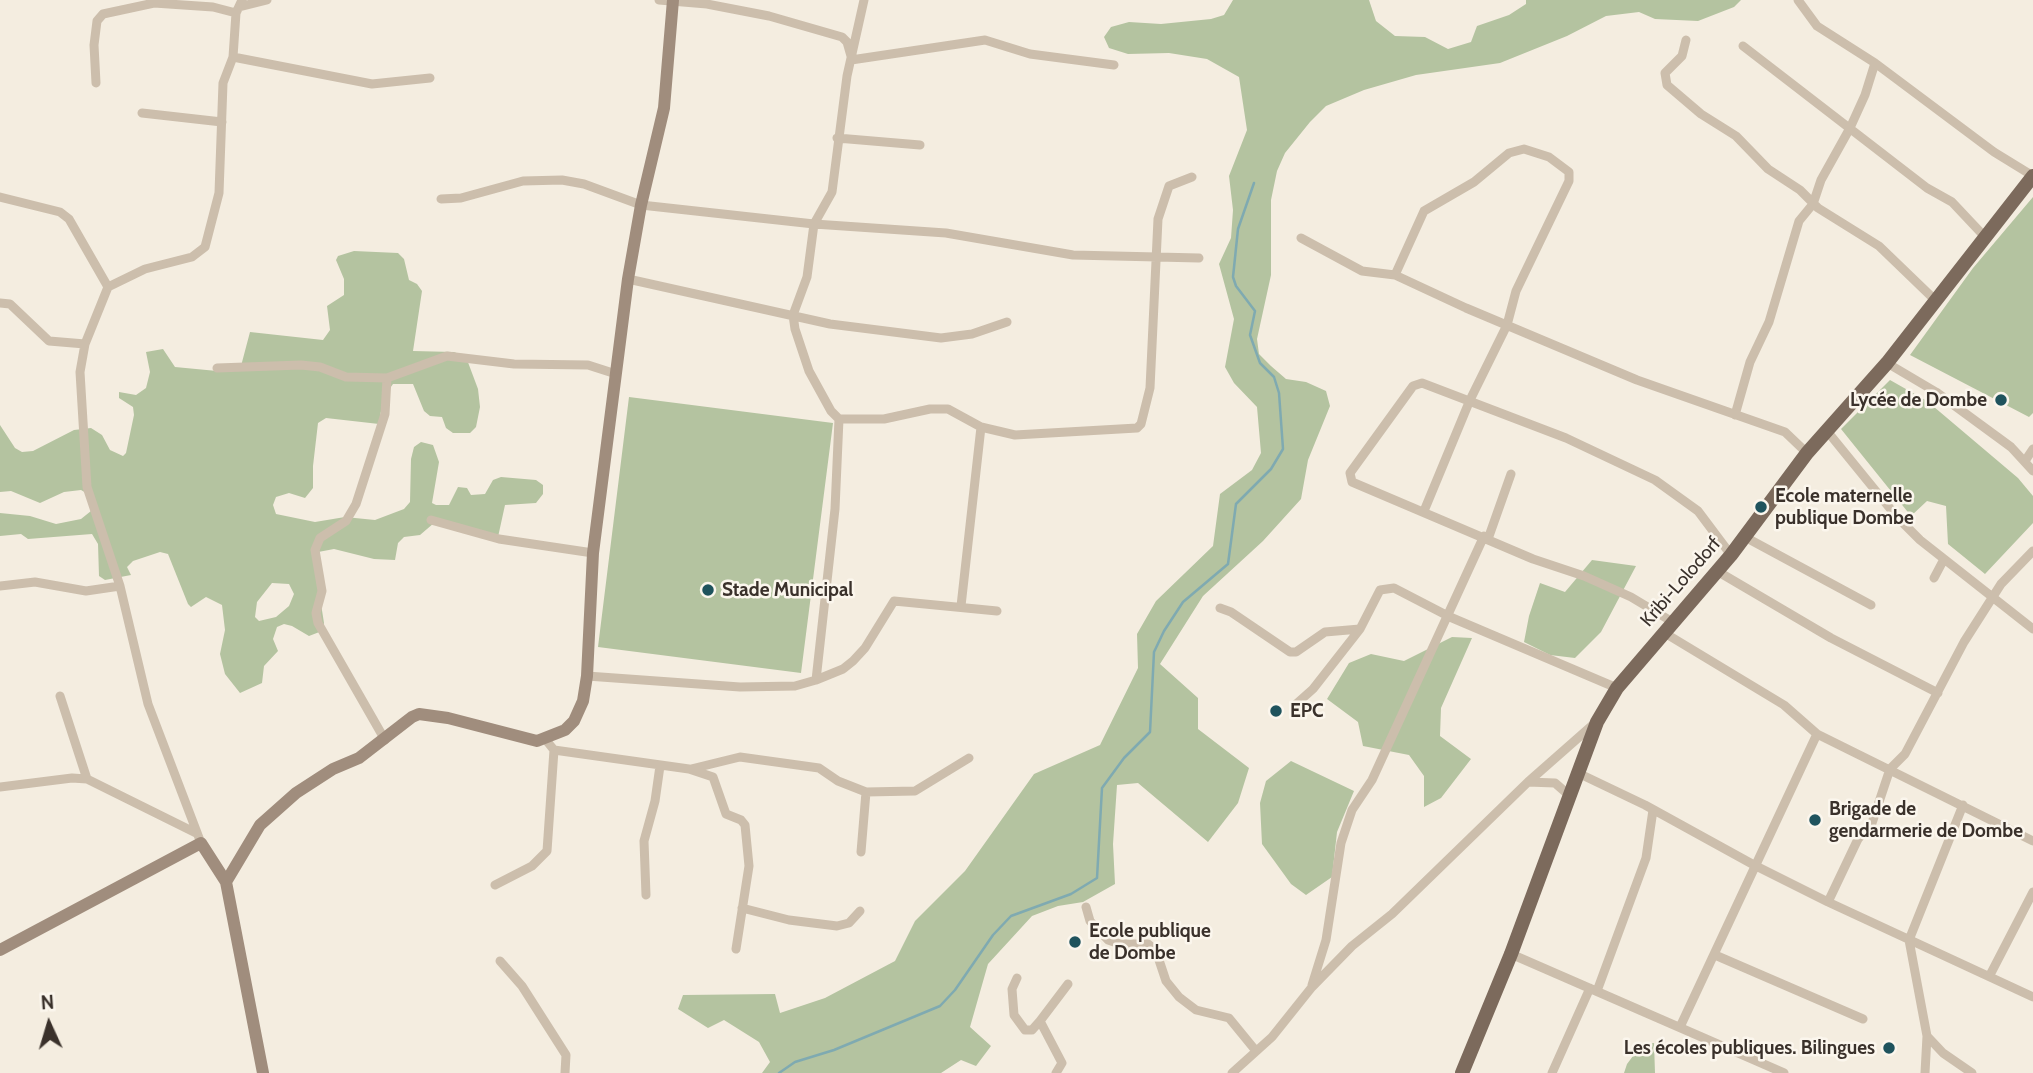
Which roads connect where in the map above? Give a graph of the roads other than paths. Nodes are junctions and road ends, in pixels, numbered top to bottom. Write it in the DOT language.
graph roads {
  1 [pos="267,0"];
  2 [pos="659,0"];
  3 [pos="864,0"];
  4 [pos="1798,0"];
  5 [pos="673,1"];
  6 [pos="239,7"];
  7 [pos="1686,40"];
  8 [pos="1743,46"];
  9 [pos="233,57"];
  10 [pos="851,59"];
  11 [pos="1875,63"];
  12 [pos="1114,65"];
  13 [pos="430,78"];
  14 [pos="96,83"];
  15 [pos="142,113"];
  16 [pos="222,122"];
  17 [pos="1850,128"];
  18 [pos="837,138"];
  19 [pos="920,145"];
  20 [pos="2033,176"];
  21 [pos="1192,177"];
  22 [pos="0,197"];
  23 [pos="441,199"];
  24 [pos="1813,204"];
  25 [pos="641,205"];
  26 [pos="814,224"];
  27 [pos="1984,236"];
  28 [pos="1301,238"];
  29 [pos="1154,257"];
  30 [pos="1199,258"];
  31 [pos="1395,275"];
  32 [pos="628,279"];
  33 [pos="108,287"];
  34 [pos="1935,300"];
  35 [pos="0,303"];
  36 [pos="793,315"];
  37 [pos="1007,322"];
  38 [pos="1507,325"];
  39 [pos="85,344"];
  40 [pos="1887,363"];
  41 [pos="217,368"];
  42 [pos="616,374"];
  43 [pos="387,378"];
  44 [pos="1470,400"];
  45 [pos="1735,415"];
  46 [pos="839,419"];
  47 [pos="981,427"];
  48 [pos="1827,431"];
  49 [pos="2033,449"];
  50 [pos="1808,453"];
  51 [pos="2025,461"];
  52 [pos="2033,471"];
  53 [pos="1511,474"];
  54 [pos="1424,511"];
  55 [pos="431,520"];
  56 [pos="1745,537"];
  57 [pos="1486,538"];
  58 [pos="2033,551"];
  59 [pos="593,553"];
  60 [pos="1731,555"];
  61 [pos="1943,561"];
  62 [pos="1717,571"];
  63 [pos="1934,578"];
  64 [pos="0,586"];
  65 [pos="120,586"];
  66 [pos="1992,597"];
  67 [pos="1871,605"];
  68 [pos="961,606"];
  69 [pos="1220,608"];
  70 [pos="997,611"];
  71 [pos="1450,617"];
  72 [pos="1667,626"];
  73 [pos="1360,629"];
  74 [pos="2033,629"];
  75 [pos="587,676"];
  76 [pos="816,680"];
  77 [pos="1617,688"];
  78 [pos="1938,693"];
  79 [pos="60,696"];
  80 [pos="1295,705"];
  81 [pos="1597,722"];
  82 [pos="1817,734"];
  83 [pos="385,740"];
  84 [pos="550,745"];
  85 [pos="969,758"];
  86 [pos="660,766"];
  87 [pos="689,769"];
  88 [pos="1890,769"];
  89 [pos="1578,773"];
  90 [pos="87,779"];
  91 [pos="1528,782"];
  92 [pos="0,787"];
  93 [pos="866,792"];
  94 [pos="1570,796"];
  95 [pos="1963,805"];
  96 [pos="1653,810"];
  97 [pos="198,838"];
  98 [pos="2033,842"];
  99 [pos="861,852"];
  100 [pos="1754,865"];
  101 [pos="226,882"];
  102 [pos="495,885"];
  103 [pos="2033,892"];
  104 [pos="646,895"];
  105 [pos="1828,902"];
  106 [pos="1086,907"];
  107 [pos="742,908"];
  108 [pos="860,911"];
  109 [pos="1909,940"];
  110 [pos="737,949"];
  111 [pos="0,950"];
  112 [pos="1511,954"];
  113 [pos="1715,955"];
  114 [pos="500,961"];
  115 [pos="1990,975"];
  116 [pos="1017,978"];
  117 [pos="1068,984"];
  118 [pos="1312,987"];
  119 [pos="1593,989"];
  120 [pos="2033,997"];
  121 [pos="1863,1019"];
  122 [pos="1040,1021"];
  123 [pos="1680,1027"];
  124 [pos="1927,1035"];
  125 [pos="1256,1051"];
  126 [pos="263,1073"];
  127 [pos="565,1073"];
  128 [pos="1056,1073"];
  129 [pos="1232,1073"];
  130 [pos="1462,1073"];
  131 [pos="1552,1073"];
  132 [pos="1784,1073"];
  133 [pos="1925,1073"];
  134 [pos="1972,1073"];
  1 -- 6 [label="street"];
  2 -- 5 [label="street"];
  3 -- 10 [label="street"];
  4 -- 11 [label="street"];
  5 -- 10 [label="street"];
  5 -- 25 [label="street"];
  6 -- 9 [label="street"];
  6 -- 14 [label="street"];
  7 -- 24 [label="street"];
  8 -- 17 [label="street"];
  9 -- 13 [label="street"];
  9 -- 16 [label="street"];
  10 -- 12 [label="street"];
  10 -- 18 [label="street"];
  11 -- 17 [label="street"];
  11 -- 20 [label="street"];
  15 -- 16 [label="street"];
  16 -- 33 [label="street"];
  17 -- 24 [label="street"];
  17 -- 27 [label="street"];
  18 -- 19 [label="street"];
  18 -- 26 [label="street"];
  20 -- 27 [label="main road, Kribi-Lolodorf"];
  21 -- 29 [label="street"];
  22 -- 33 [label="street"];
  23 -- 25 [label="street"];
  24 -- 34 [label="street"];
  24 -- 45 [label="street"];
  25 -- 26 [label="street"];
  25 -- 32 [label="street"];
  26 -- 29 [label="street"];
  26 -- 36 [label="street"];
  27 -- 34 [label="main road, Kribi-Lolodorf"];
  28 -- 31 [label="street"];
  29 -- 30 [label="street"];
  29 -- 47 [label="street"];
  31 -- 38 [label="street"];
  31 -- 38 [label="street"];
  32 -- 36 [label="street"];
  32 -- 42 [label="street"];
  33 -- 39 [label="street"];
  34 -- 40 [label="main road, Kribi-Lolodorf"];
  35 -- 39 [label="street"];
  36 -- 37 [label="street"];
  36 -- 46 [label="street"];
  38 -- 44 [label="street"];
  38 -- 45 [label="street"];
  39 -- 65 [label="street"];
  40 -- 48 [label="main road, Kribi-Lolodorf"];
  40 -- 51 [label="street"];
  41 -- 43 [label="street"];
  42 -- 43 [label="street"];
  42 -- 59 [label="street"];
  43 -- 83 [label="street"];
  44 -- 54 [label="street"];
  44 -- 54 [label="street"];
  44 -- 60 [label="street"];
  45 -- 50 [label="street"];
  46 -- 47 [label="street"];
  46 -- 76 [label="street"];
  47 -- 68 [label="street"];
  48 -- 50 [label="main road, Kribi-Lolodorf"];
  48 -- 61 [label="street"];
  49 -- 51 [label="street"];
  50 -- 56 [label="main road, Kribi-Lolodorf"];
  51 -- 52 [label="street"];
  53 -- 57 [label="street"];
  54 -- 57 [label="street"];
  55 -- 59 [label="street"];
  56 -- 60 [label="main road, Kribi-Lolodorf"];
  56 -- 67 [label="street"];
  57 -- 71 [label="street"];
  57 -- 72 [label="street"];
  58 -- 66 [label="street"];
  59 -- 75 [label="street"];
  60 -- 62 [label="main road, Kribi-Lolodorf"];
  61 -- 63 [label="street"];
  61 -- 66 [label="street"];
  62 -- 72 [label="main road, Kribi-Lolodorf"];
  62 -- 78 [label="street"];
  64 -- 65 [label="street"];
  65 -- 97 [label="street"];
  66 -- 74 [label="street"];
  66 -- 78 [label="street"];
  68 -- 70 [label="street"];
  68 -- 76 [label="street"];
  69 -- 73 [label="street"];
  71 -- 73 [label="street"];
  71 -- 77 [label="street"];
  71 -- 118 [label="street"];
  72 -- 77 [label="main road, Kribi-Lolodorf"];
  72 -- 82 [label="street"];
  73 -- 80 [label="street"];
  75 -- 76 [label="street"];
  75 -- 84 [label="street"];
  77 -- 81 [label="main road, Kribi-Lolodorf"];
  78 -- 88 [label="street"];
  79 -- 90 [label="street"];
  81 -- 89 [label="main road, Kribi-Lolodorf"];
  81 -- 91 [label="street"];
  82 -- 88 [label="street"];
  82 -- 100 [label="street"];
  83 -- 84 [label="street"];
  83 -- 101 [label="street"];
  84 -- 86 [label="street"];
  84 -- 102 [label="street"];
  85 -- 93 [label="street"];
  86 -- 87 [label="street"];
  86 -- 104 [label="street"];
  87 -- 93 [label="street"];
  87 -- 107 [label="street"];
  88 -- 95 [label="street"];
  88 -- 105 [label="street"];
  89 -- 94 [label="main road, Kribi-Lolodorf"];
  89 -- 96 [label="street"];
  90 -- 92 [label="street"];
  90 -- 97 [label="street"];
  91 -- 94 [label="street"];
  91 -- 118 [label="street"];
  93 -- 99 [label="street"];
  94 -- 112 [label="main road, Kribi-Lolodorf"];
  95 -- 98 [label="street"];
  95 -- 109 [label="street"];
  96 -- 100 [label="street"];
  96 -- 119 [label="street"];
  97 -- 101 [label="street"];
  97 -- 111 [label="street"];
  100 -- 105 [label="street"];
  100 -- 113 [label="street"];
  101 -- 126 [label="street"];
  103 -- 115 [label="street"];
  105 -- 109 [label="street"];
  106 -- 125 [label="street"];
  107 -- 108 [label="street"];
  107 -- 110 [label="street"];
  109 -- 115 [label="street"];
  109 -- 124 [label="street"];
  112 -- 119 [label="street"];
  112 -- 130 [label="main road, Kribi-Lolodorf"];
  113 -- 121 [label="street"];
  113 -- 123 [label="street"];
  114 -- 127 [label="street"];
  115 -- 120 [label="street"];
  116 -- 122 [label="street"];
  117 -- 122 [label="street"];
  118 -- 125 [label="street"];
  119 -- 123 [label="street"];
  119 -- 131 [label="street"];
  122 -- 128 [label="street"];
  123 -- 132 [label="street"];
  124 -- 133 [label="street"];
  124 -- 134 [label="street"];
  125 -- 129 [label="street"];
}
